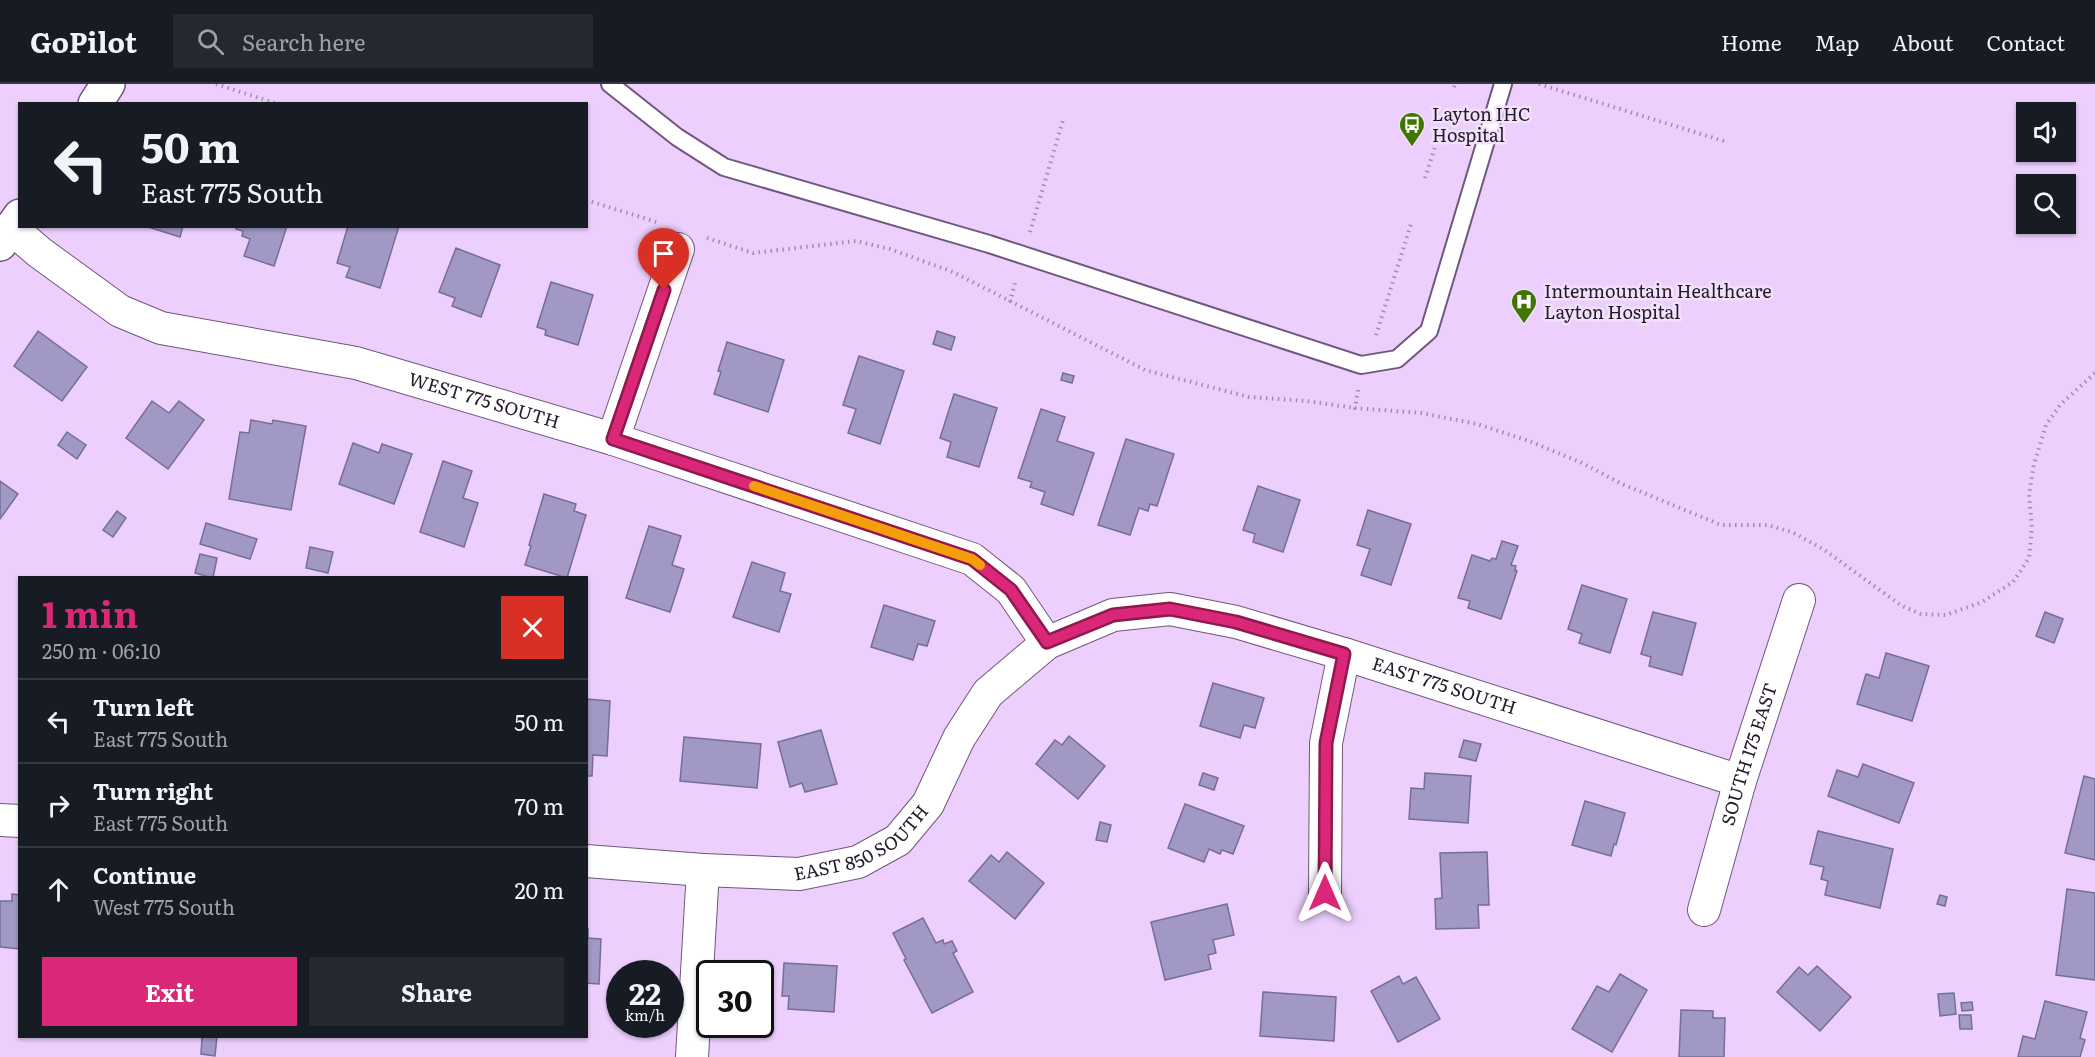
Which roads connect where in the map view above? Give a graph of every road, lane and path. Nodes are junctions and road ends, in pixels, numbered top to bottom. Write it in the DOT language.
graph roads {
  1 [pos="108,84"];
  2 [pos="216,84"];
  3 [pos="610,84"];
  4 [pos="1503,84"];
  5 [pos="1539,84"];
  6 [pos="96,102"];
  7 [pos="272,102"];
  8 [pos="1063,120"];
  9 [pos="1441,128"];
  10 [pos="1726,142"];
  11 [pos="1425,178"];
  12 [pos="588,201"];
  13 [pos="1412,221"];
  14 [pos="10,229"];
  15 [pos="1029,232"];
  16 [pos="680,236"];
  17 [pos="1015,282"];
  18 [pos="1010,302"];
  19 [pos="1376,335"];
  20 [pos="2095,373"];
  21 [pos="1358,390"];
  22 [pos="1355,408"];
  23 [pos="613,439"];
  24 [pos="1799,600"];
  25 [pos="1047,642"];
  26 [pos="1344,654"];
  27 [pos="1740,781"];
  28 [pos="0,820"];
  29 [pos="18,822"];
  30 [pos="588,861"];
  31 [pos="704,870"];
  32 [pos="1325,893"];
  33 [pos="1704,910"];
  34 [pos="692,1057"];
  1 -- 6 [label="street"];
  2 -- 7 [label="path"];
  3 -- 4 [label="lane"];
  5 -- 10 [label="path"];
  8 -- 15 [label="path"];
  9 -- 11 [label="path"];
  12 -- 16 [label="path"];
  13 -- 19 [label="path"];
  14 -- 23 [label="street, WEST 775 SOUTH"];
  16 -- 18 [label="path"];
  16 -- 23 [label="street"];
  17 -- 18 [label="path"];
  18 -- 22 [label="path"];
  20 -- 22 [label="path"];
  21 -- 22 [label="path"];
  23 -- 25 [label="street, WEST 775 SOUTH"];
  24 -- 27 [label="street, SOUTH 175 EAST"];
  25 -- 26 [label="street, EAST 775 SOUTH"];
  25 -- 31 [label="street, EAST 850 SOUTH"];
  26 -- 27 [label="street, EAST 775 SOUTH"];
  26 -- 32 [label="street"];
  27 -- 33 [label="street, SOUTH 175 EAST"];
  28 -- 29 [label="street"];
  30 -- 31 [label="street, EAST 850 SOUTH"];
  31 -- 34 [label="street"];
}
